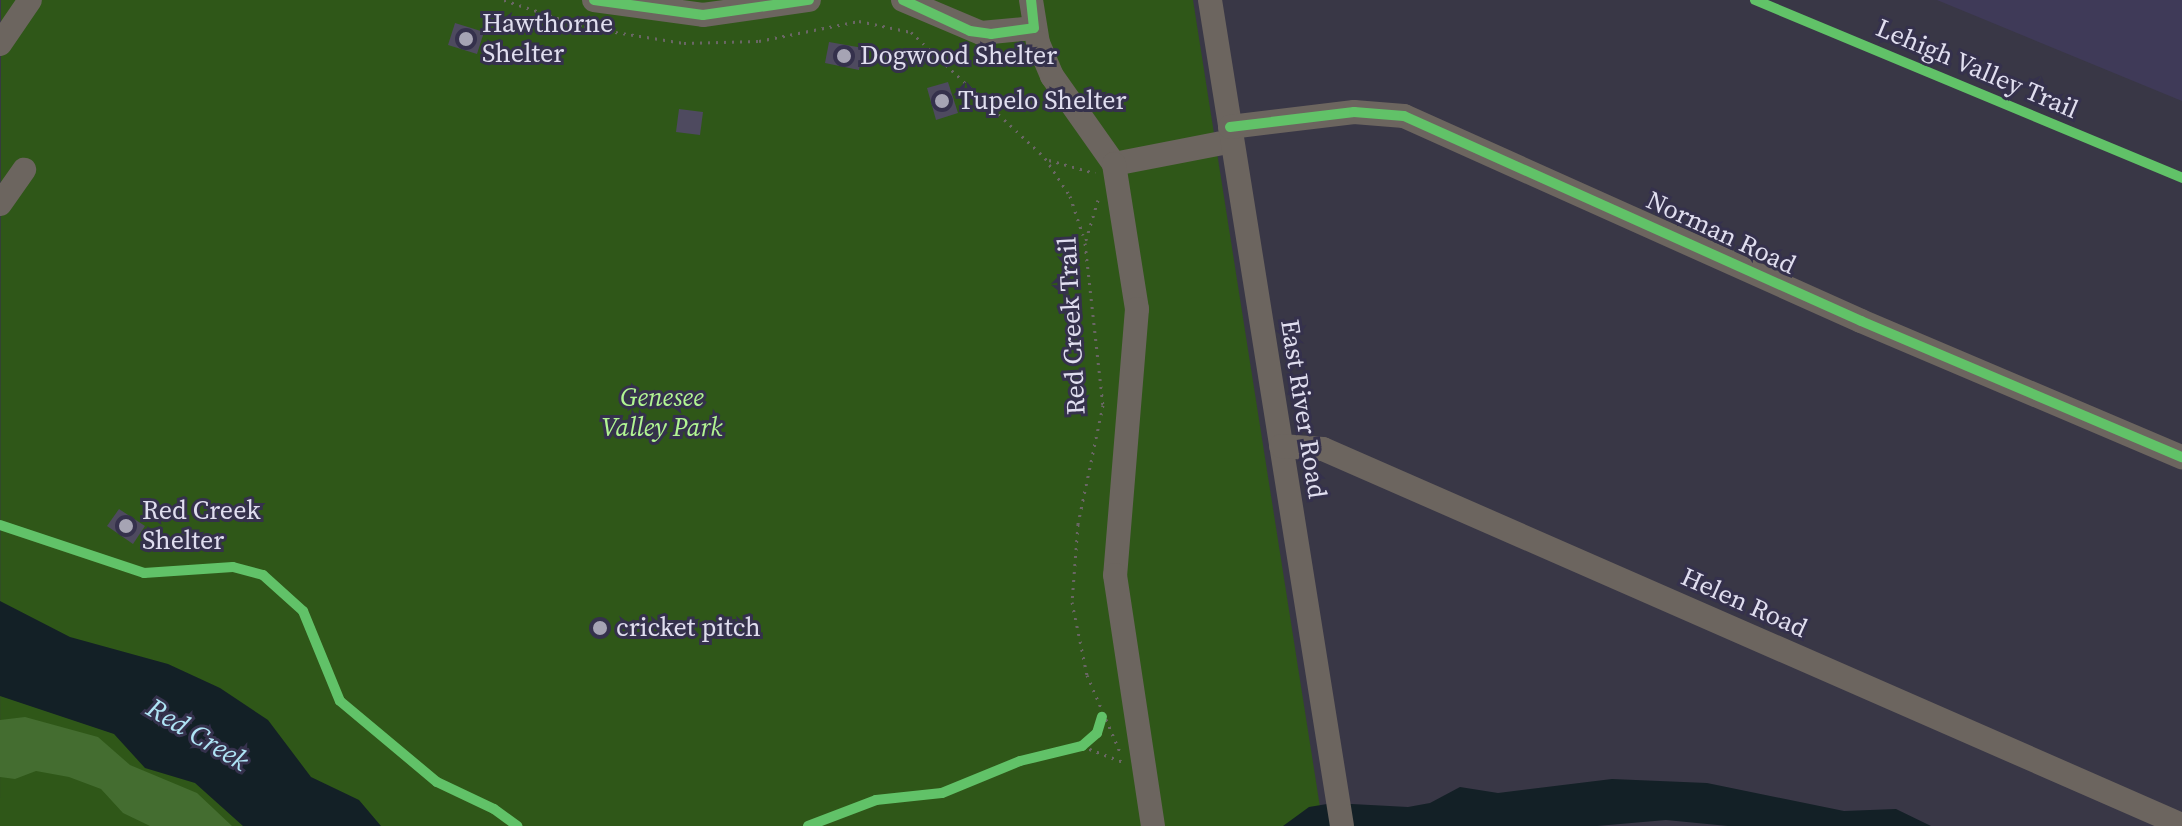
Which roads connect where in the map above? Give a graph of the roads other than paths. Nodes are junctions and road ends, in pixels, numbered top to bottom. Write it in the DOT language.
graph roads {
  1 [pos="30,0"];
  2 [pos="594,0"];
  3 [pos="809,0"];
  4 [pos="903,0"];
  5 [pos="1031,0"];
  6 [pos="1210,0"];
  7 [pos="1034,28"];
  8 [pos="0,44"];
  9 [pos="1231,134"];
  10 [pos="24,170"];
  11 [pos="1115,172"];
  12 [pos="0,204"];
  13 [pos="1281,446"];
  14 [pos="2182,457"];
  15 [pos="2182,825"];
  16 [pos="1153,826"];
  17 [pos="1342,826"];
  1 -- 8 [label="street"];
  2 -- 3 [label="street"];
  4 -- 7 [label="street"];
  5 -- 7 [label="street"];
  6 -- 9 [label="street, East River Road"];
  7 -- 11 [label="street"];
  9 -- 11 [label="street, Norman Road"];
  9 -- 13 [label="street, East River Road"];
  9 -- 14 [label="street, Norman Road"];
  10 -- 12 [label="street"];
  11 -- 16 [label="street"];
  13 -- 15 [label="street, Helen Road"];
  13 -- 17 [label="street, East River Road"];
}
